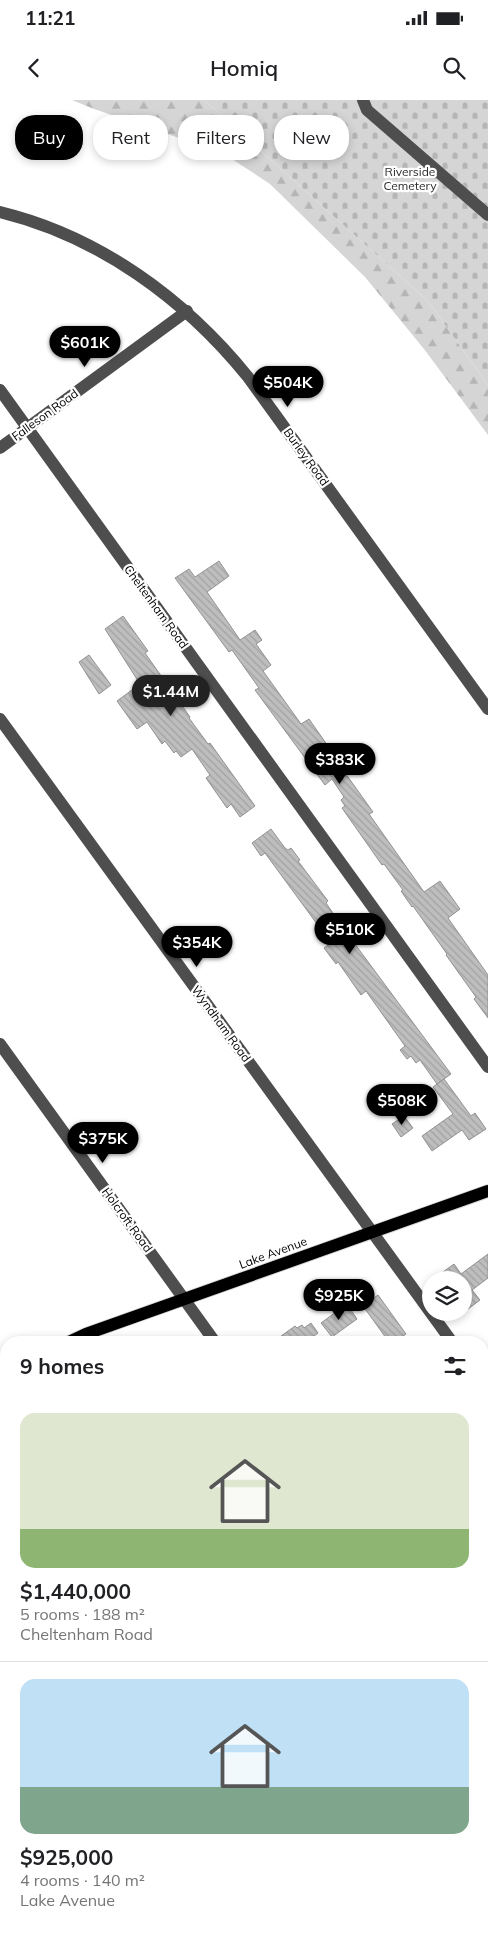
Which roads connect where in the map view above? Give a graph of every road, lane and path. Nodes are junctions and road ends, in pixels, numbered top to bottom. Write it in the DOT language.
graph roads {
  1 [pos="362,100"];
  2 [pos="0,212"];
  3 [pos="488,215"];
  4 [pos="187,312"];
  5 [pos="0,390"];
  6 [pos="27,428"];
  7 [pos="0,448"];
  8 [pos="488,709"];
  9 [pos="0,720"];
  10 [pos="0,1044"];
  11 [pos="488,1067"];
  12 [pos="488,1191"];
  13 [pos="371,1232"];
  14 [pos="185,1299"];
  15 [pos="82,1336"];
  16 [pos="211,1336"];
  17 [pos="448,1336"];
  1 -- 3 [label="street"];
  2 -- 4 [label="street, Burley Road"];
  4 -- 6 [label="street, Falleson Road"];
  4 -- 8 [label="street, Burley Road"];
  5 -- 6 [label="street, Cheltenham Road"];
  6 -- 7 [label="street, Falleson Road"];
  6 -- 11 [label="street, Cheltenham Road"];
  9 -- 13 [label="street, Wyndham Road"];
  10 -- 14 [label="street, Holcroft Road"];
  12 -- 13 [label="main road, Lake Avenue"];
  13 -- 14 [label="main road, Lake Avenue"];
  13 -- 17 [label="street, Wyndham Road"];
  14 -- 15 [label="main road, Lake Avenue"];
  14 -- 16 [label="street, Holcroft Road"];
}
